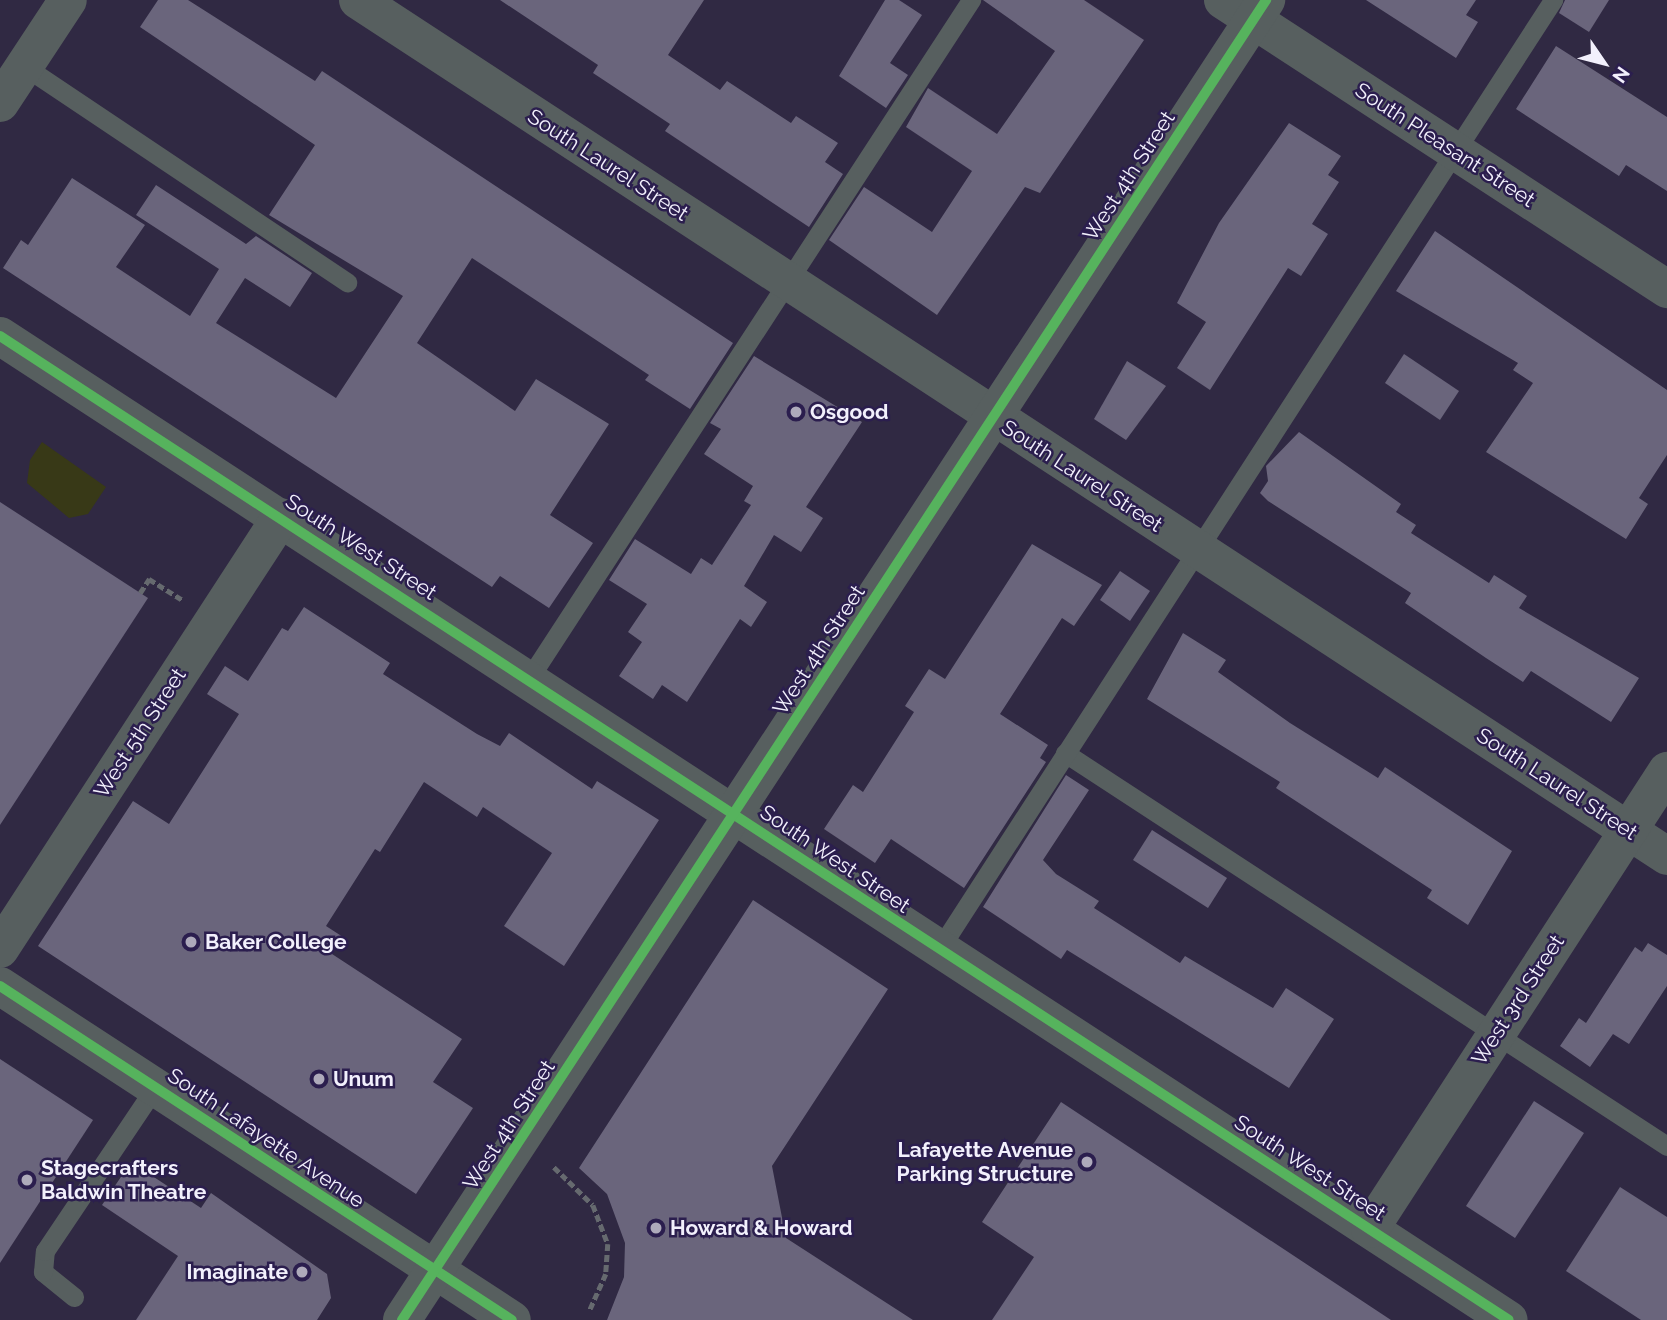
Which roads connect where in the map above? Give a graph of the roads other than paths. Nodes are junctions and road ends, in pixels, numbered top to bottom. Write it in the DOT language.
graph roads {
  1 [pos="68,0"];
  2 [pos="358,0"];
  3 [pos="971,0"];
  4 [pos="1553,0"];
  5 [pos="1248,6"];
  6 [pos="24,66"];
  7 [pos="0,103"];
  8 [pos="1455,152"];
  9 [pos="347,282"];
  10 [pos="786,282"];
  11 [pos="1667,289"];
  12 [pos="0,336"];
  13 [pos="993,419"];
  14 [pos="281,517"];
  15 [pos="1198,551"];
  16 [pos="528,680"];
  17 [pos="1065,753"];
  18 [pos="1667,771"];
  19 [pos="736,815"];
  20 [pos="1628,831"];
  21 [pos="1667,856"];
  22 [pos="0,949"];
  23 [pos="938,951"];
  24 [pos="0,986"];
  25 [pos="1495,1036"];
  26 [pos="155,1087"];
  27 [pos="1667,1146"];
  28 [pos="1370,1229"];
  29 [pos="435,1271"];
  30 [pos="74,1297"];
  31 [pos="402,1320"];
  32 [pos="512,1320"];
  33 [pos="1509,1320"];
  1 -- 6 [label="street"];
  2 -- 10 [label="street, South Laurel Street"];
  3 -- 10 [label="lane"];
  4 -- 8 [label="lane"];
  5 -- 8 [label="street, South Pleasant Street"];
  5 -- 13 [label="street, West 4th Street"];
  6 -- 7 [label="street"];
  6 -- 9 [label="lane"];
  8 -- 11 [label="street, South Pleasant Street"];
  8 -- 15 [label="lane"];
  10 -- 13 [label="street, South Laurel Street"];
  10 -- 16 [label="lane"];
  12 -- 14 [label="street, South West Street"];
  13 -- 15 [label="street, South Laurel Street"];
  13 -- 19 [label="street, West 4th Street"];
  14 -- 16 [label="street, South West Street"];
  14 -- 22 [label="street, West 5th Street"];
  15 -- 17 [label="lane"];
  15 -- 20 [label="street, South Laurel Street"];
  16 -- 19 [label="street, South West Street"];
  17 -- 23 [label="lane"];
  17 -- 25 [label="lane"];
  18 -- 20 [label="street, West 3rd Street"];
  19 -- 23 [label="street, South West Street"];
  19 -- 29 [label="street, West 4th Street"];
  20 -- 21 [label="street, South Laurel Street"];
  20 -- 25 [label="street, West 3rd Street"];
  23 -- 28 [label="street, South West Street"];
  24 -- 26 [label="street, South Lafayette Avenue"];
  25 -- 27 [label="lane"];
  25 -- 28 [label="street, West 3rd Street"];
  26 -- 29 [label="street, South Lafayette Avenue"];
  26 -- 30 [label="lane"];
  28 -- 33 [label="street, South West Street"];
  29 -- 31 [label="street, West 4th Street"];
  29 -- 32 [label="street, South Lafayette Avenue"];
}
